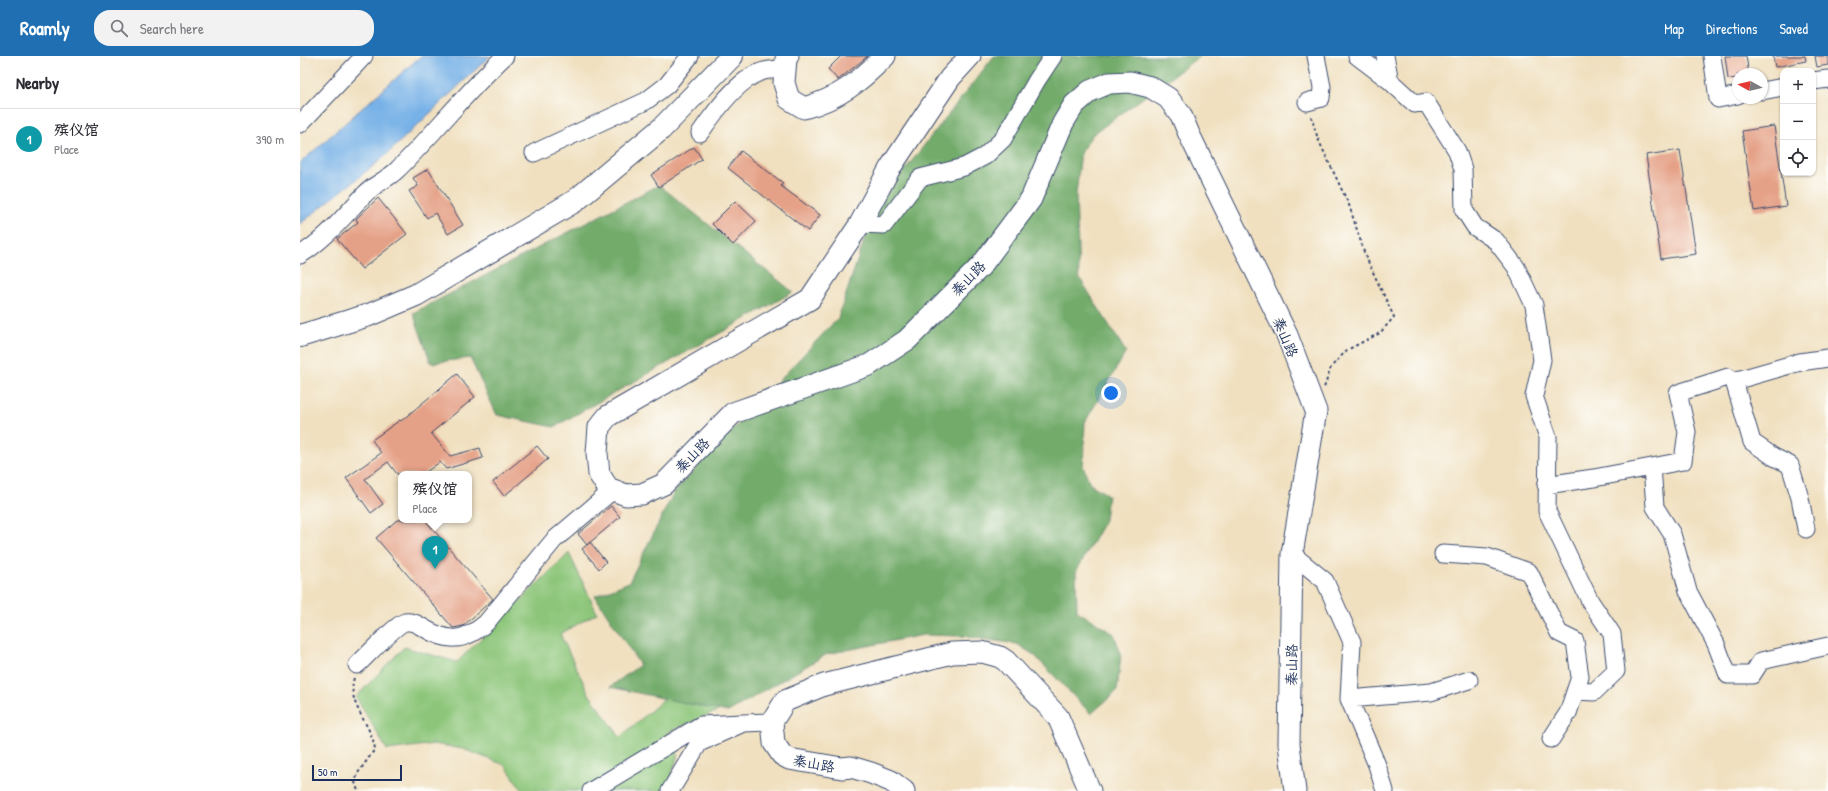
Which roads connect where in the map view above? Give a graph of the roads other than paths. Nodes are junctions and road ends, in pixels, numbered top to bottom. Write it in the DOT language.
graph roads {
  1 [pos="364,56"];
  2 [pos="505,56"];
  3 [pos="690,56"];
  4 [pos="717,56"];
  5 [pos="732,56"];
  6 [pos="885,56"];
  7 [pos="970,56"];
  8 [pos="1053,56"];
  9 [pos="1316,56"];
  10 [pos="1357,56"];
  11 [pos="1385,56"];
  12 [pos="1712,56"];
  13 [pos="787,62"];
  14 [pos="1828,79"];
  15 [pos="1390,81"];
  16 [pos="1816,81"];
  17 [pos="1780,88"];
  18 [pos="1768,90"];
  19 [pos="1732,96"];
  20 [pos="1307,102"];
  21 [pos="300,124"];
  22 [pos="700,133"];
  23 [pos="534,153"];
  24 [pos="860,224"];
  25 [pos="300,256"];
  26 [pos="300,324"];
  27 [pos="300,336"];
  28 [pos="1828,358"];
  29 [pos="1734,381"];
  30 [pos="1652,467"];
  31 [pos="1546,485"];
  32 [pos="613,490"];
  33 [pos="1806,529"];
  34 [pos="1292,554"];
  35 [pos="1443,554"];
  36 [pos="1828,646"];
  37 [pos="357,665"];
  38 [pos="1469,680"];
  39 [pos="1576,691"];
  40 [pos="1349,699"];
  41 [pos="772,722"];
  42 [pos="743,723"];
  43 [pos="1551,739"];
  44 [pos="591,791"];
  45 [pos="670,791"];
  46 [pos="904,791"];
  47 [pos="1090,791"];
  48 [pos="1295,791"];
  49 [pos="1385,791"];
  1 -- 21 [label="street"];
  2 -- 25 [label="street"];
  3 -- 23 [label="street"];
  4 -- 26 [label="highway"];
  5 -- 27 [label="highway"];
  6 -- 13 [label="main road"];
  7 -- 24 [label="main road"];
  8 -- 24 [label="street"];
  9 -- 20 [label="street"];
  10 -- 15 [label="street"];
  11 -- 15 [label="street"];
  12 -- 19 [label="street"];
  13 -- 22 [label="street"];
  14 -- 16 [label="street"];
  15 -- 31 [label="street"];
  17 -- 18 [label="street"];
  24 -- 32 [label="main road"];
  28 -- 29 [label="street"];
  29 -- 30 [label="street"];
  29 -- 33 [label="street"];
  30 -- 31 [label="street"];
  30 -- 36 [label="street"];
  31 -- 39 [label="street"];
  32 -- 34 [label="main road, 秦山路"];
  32 -- 37 [label="street"];
  34 -- 40 [label="street"];
  34 -- 48 [label="main road, 秦山路"];
  35 -- 39 [label="street"];
  38 -- 40 [label="street"];
  39 -- 43 [label="street"];
  40 -- 49 [label="street"];
  41 -- 42 [label="street"];
  41 -- 46 [label="main road, 秦山路"];
  41 -- 47 [label="main road"];
  42 -- 44 [label="street"];
  42 -- 45 [label="street"];
}
